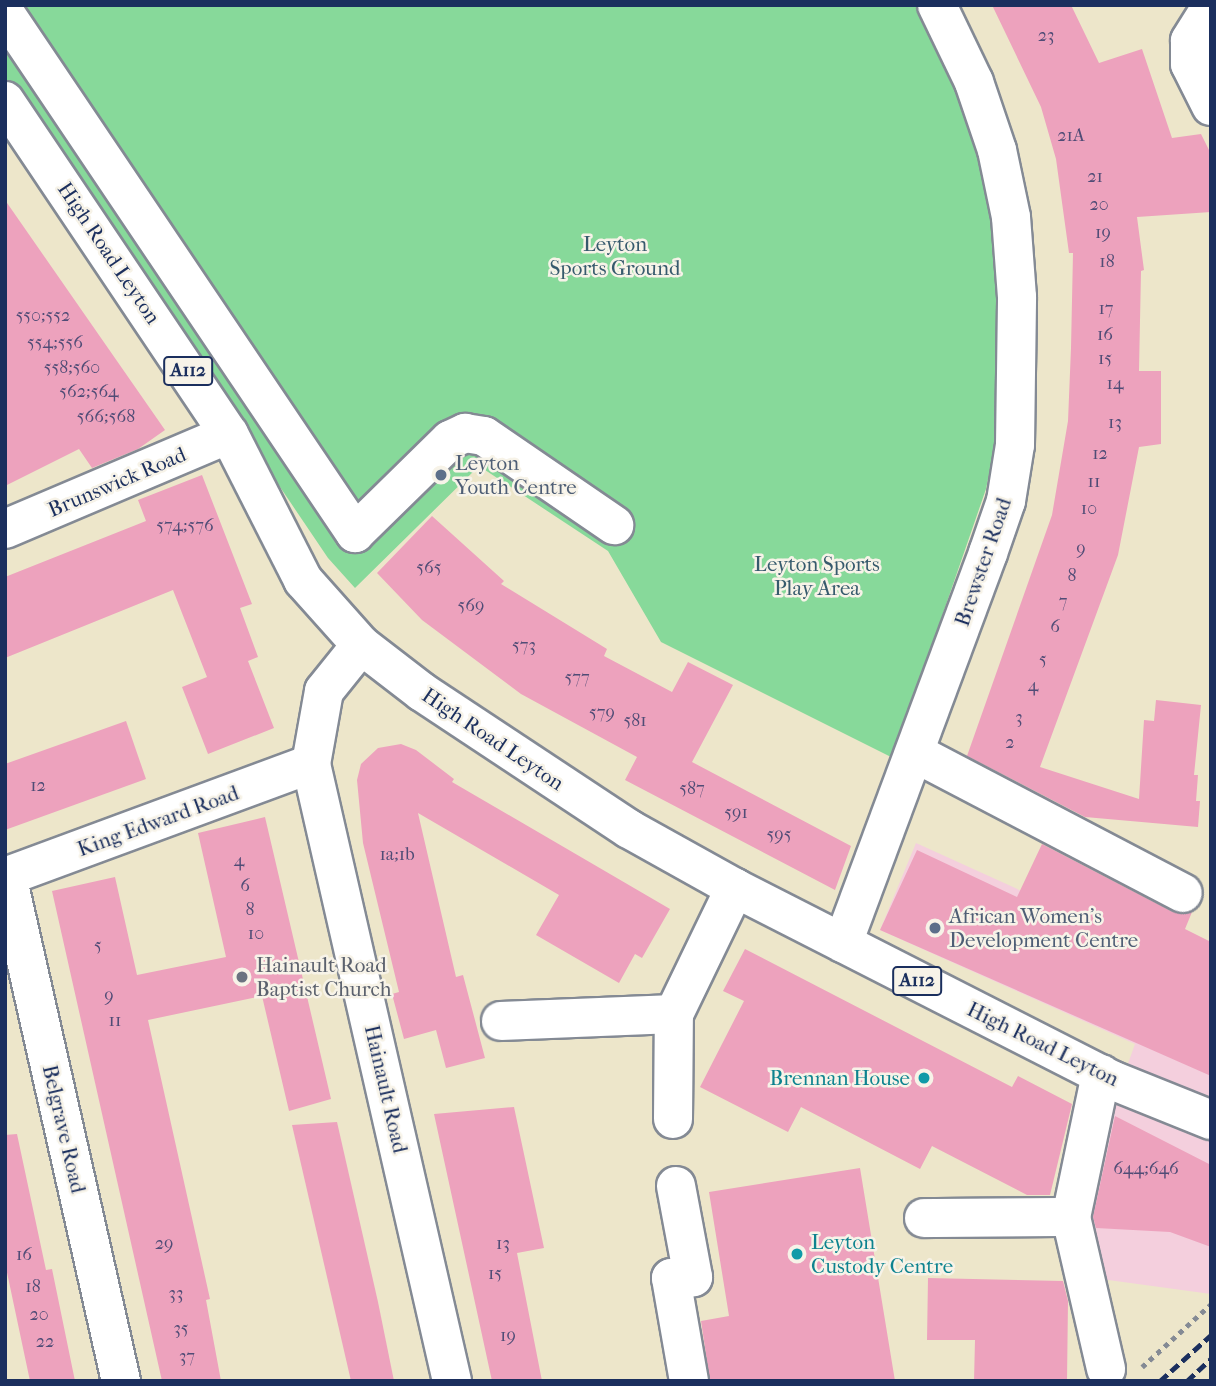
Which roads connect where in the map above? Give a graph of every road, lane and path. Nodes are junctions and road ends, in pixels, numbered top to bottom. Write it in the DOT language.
graph roads {
  1 [pos="937,5"];
  2 [pos="1211,7"];
  3 [pos="5,13"];
  4 [pos="5,101"];
  5 [pos="1211,106"];
  6 [pos="229,434"];
  7 [pos="614,525"];
  8 [pos="5,529"];
  9 [pos="361,645"];
  10 [pos="915,752"];
  11 [pos="311,764"];
  12 [pos="6,877"];
  13 [pos="735,888"];
  14 [pos="1183,893"];
  15 [pos="843,943"];
  16 [pos="674,1014"];
  17 [pos="501,1021"];
  18 [pos="1101,1074"];
  19 [pos="673,1119"];
  20 [pos="1211,1120"];
  21 [pos="677,1186"];
  22 [pos="1070,1217"];
  23 [pos="924,1218"];
  24 [pos="1211,1304"];
  25 [pos="1123,1369"];
  26 [pos="121,1381"];
  27 [pos="452,1381"];
  28 [pos="688,1381"];
  1 -- 10 [label="street, Brewster Road"];
  2 -- 5 [label="street"];
  3 -- 7 [label="street"];
  4 -- 6 [label="street, High Road Leyton / A112"];
  6 -- 8 [label="street, Brunswick Road"];
  6 -- 9 [label="street, High Road Leyton / A112"];
  9 -- 11 [label="street, Hainault Road"];
  9 -- 13 [label="street, High Road Leyton / A112"];
  10 -- 14 [label="street"];
  10 -- 15 [label="street, Brewster Road"];
  11 -- 12 [label="street, King Edward Road"];
  11 -- 27 [label="street, Hainault Road"];
  12 -- 26 [label="street, Belgrave Road"];
  13 -- 15 [label="street, High Road Leyton / A112"];
  13 -- 16 [label="street"];
  15 -- 18 [label="street, High Road Leyton / A112"];
  16 -- 17 [label="street"];
  16 -- 19 [label="street"];
  18 -- 20 [label="street, High Road Leyton / A112"];
  18 -- 22 [label="street"];
  21 -- 28 [label="street"];
  22 -- 23 [label="street"];
  22 -- 25 [label="street"];
  24 -- 25 [label="path"];
}
